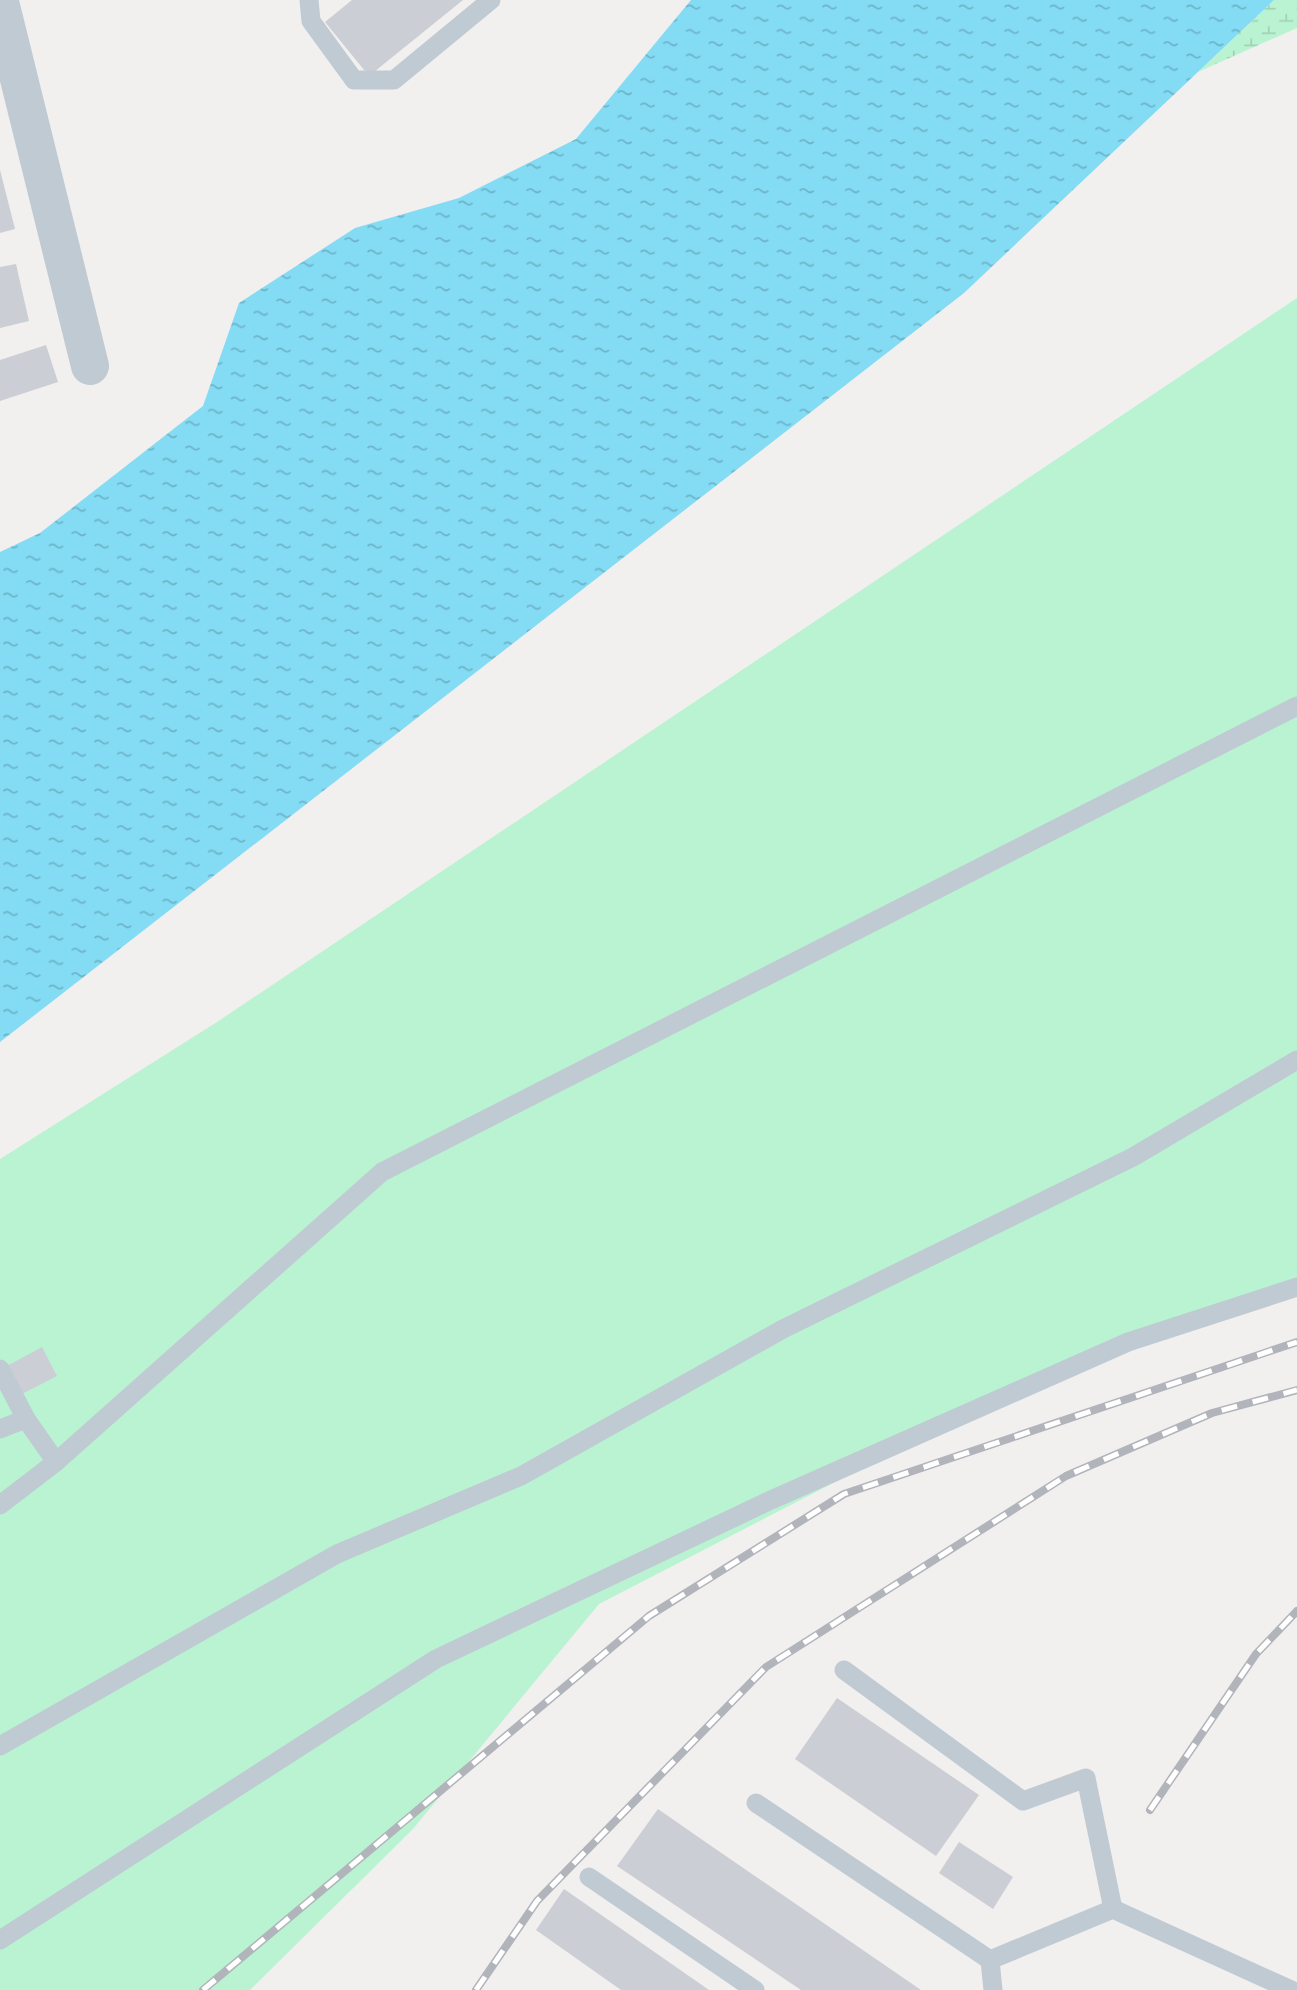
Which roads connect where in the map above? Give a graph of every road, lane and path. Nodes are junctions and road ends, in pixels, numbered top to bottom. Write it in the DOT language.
graph roads {
  1 [pos="309,0"];
  2 [pos="491,0"];
  3 [pos="0,2"];
  4 [pos="90,366"];
  5 [pos="1297,706"];
  6 [pos="1297,1060"];
  7 [pos="1297,1287"];
  8 [pos="0,1368"];
  9 [pos="26,1419"];
  10 [pos="0,1429"];
  11 [pos="56,1461"];
  12 [pos="0,1505"];
  13 [pos="844,1670"];
  14 [pos="0,1746"];
  15 [pos="756,1803"];
  16 [pos="589,1877"];
  17 [pos="1113,1909"];
  18 [pos="0,1940"];
  19 [pos="990,1960"];
  20 [pos="755,1990"];
  21 [pos="993,1990"];
  22 [pos="1291,1990"];
  1 -- 2 [label="lane"];
  3 -- 4 [label="street"];
  5 -- 11 [label="lane"];
  6 -- 14 [label="lane"];
  7 -- 18 [label="lane"];
  8 -- 9 [label="lane"];
  9 -- 10 [label="lane"];
  9 -- 11 [label="lane"];
  11 -- 12 [label="lane"];
  13 -- 17 [label="lane"];
  15 -- 19 [label="lane"];
  16 -- 20 [label="lane"];
  17 -- 19 [label="lane"];
  17 -- 22 [label="lane"];
  19 -- 21 [label="lane"];
}
